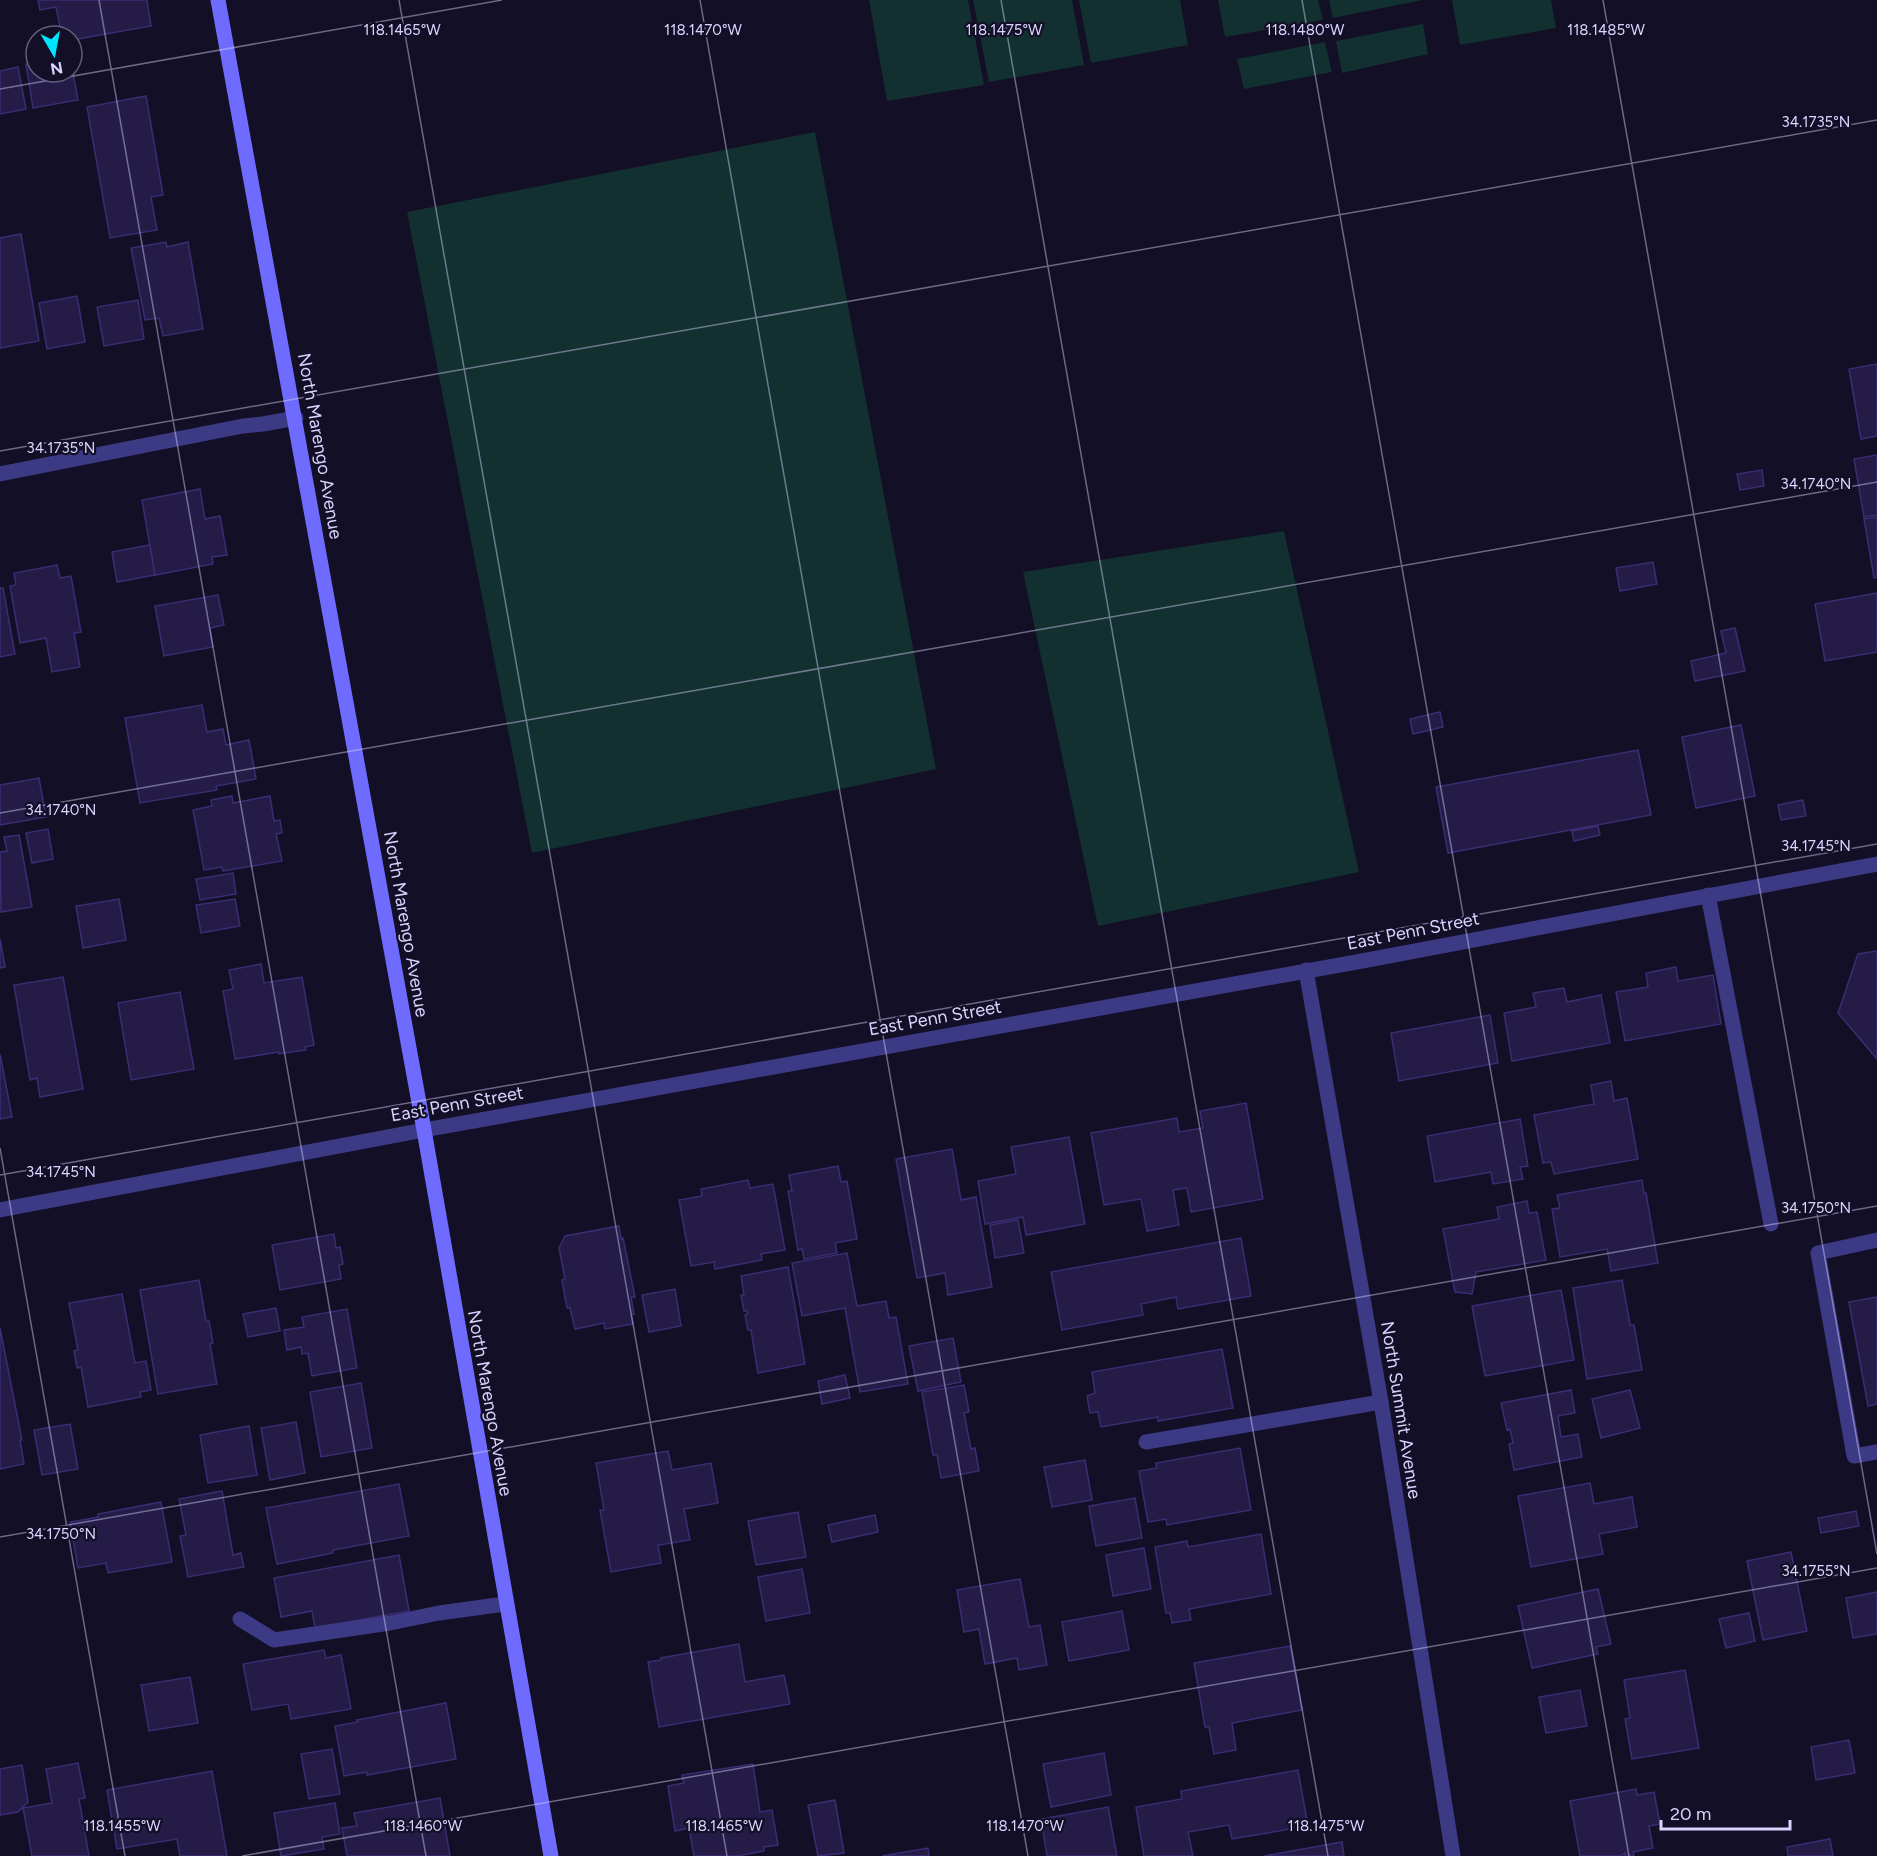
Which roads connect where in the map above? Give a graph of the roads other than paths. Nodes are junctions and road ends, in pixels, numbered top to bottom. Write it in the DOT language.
graph roads {
  1 [pos="218,0"];
  2 [pos="296,418"];
  3 [pos="0,474"];
  4 [pos="1877,864"];
  5 [pos="1708,895"];
  6 [pos="1306,970"];
  7 [pos="424,1130"];
  8 [pos="0,1210"];
  9 [pos="1771,1224"];
  10 [pos="1877,1240"];
  11 [pos="1381,1402"];
  12 [pos="1146,1442"];
  13 [pos="1877,1452"];
  14 [pos="505,1604"];
  15 [pos="240,1620"];
  16 [pos="551,1856"];
  17 [pos="1453,1856"];
  1 -- 2 [label="street, North Marengo Avenue"];
  2 -- 3 [label="street"];
  2 -- 7 [label="street, North Marengo Avenue"];
  4 -- 5 [label="street, East Penn Street"];
  5 -- 6 [label="street, East Penn Street"];
  5 -- 9 [label="street"];
  6 -- 7 [label="street, East Penn Street"];
  6 -- 11 [label="street, North Summit Avenue"];
  7 -- 8 [label="street, East Penn Street"];
  7 -- 14 [label="street, North Marengo Avenue"];
  10 -- 13 [label="street"];
  11 -- 12 [label="street"];
  11 -- 17 [label="street, North Summit Avenue"];
  14 -- 15 [label="street"];
  14 -- 16 [label="street, North Marengo Avenue"];
}
